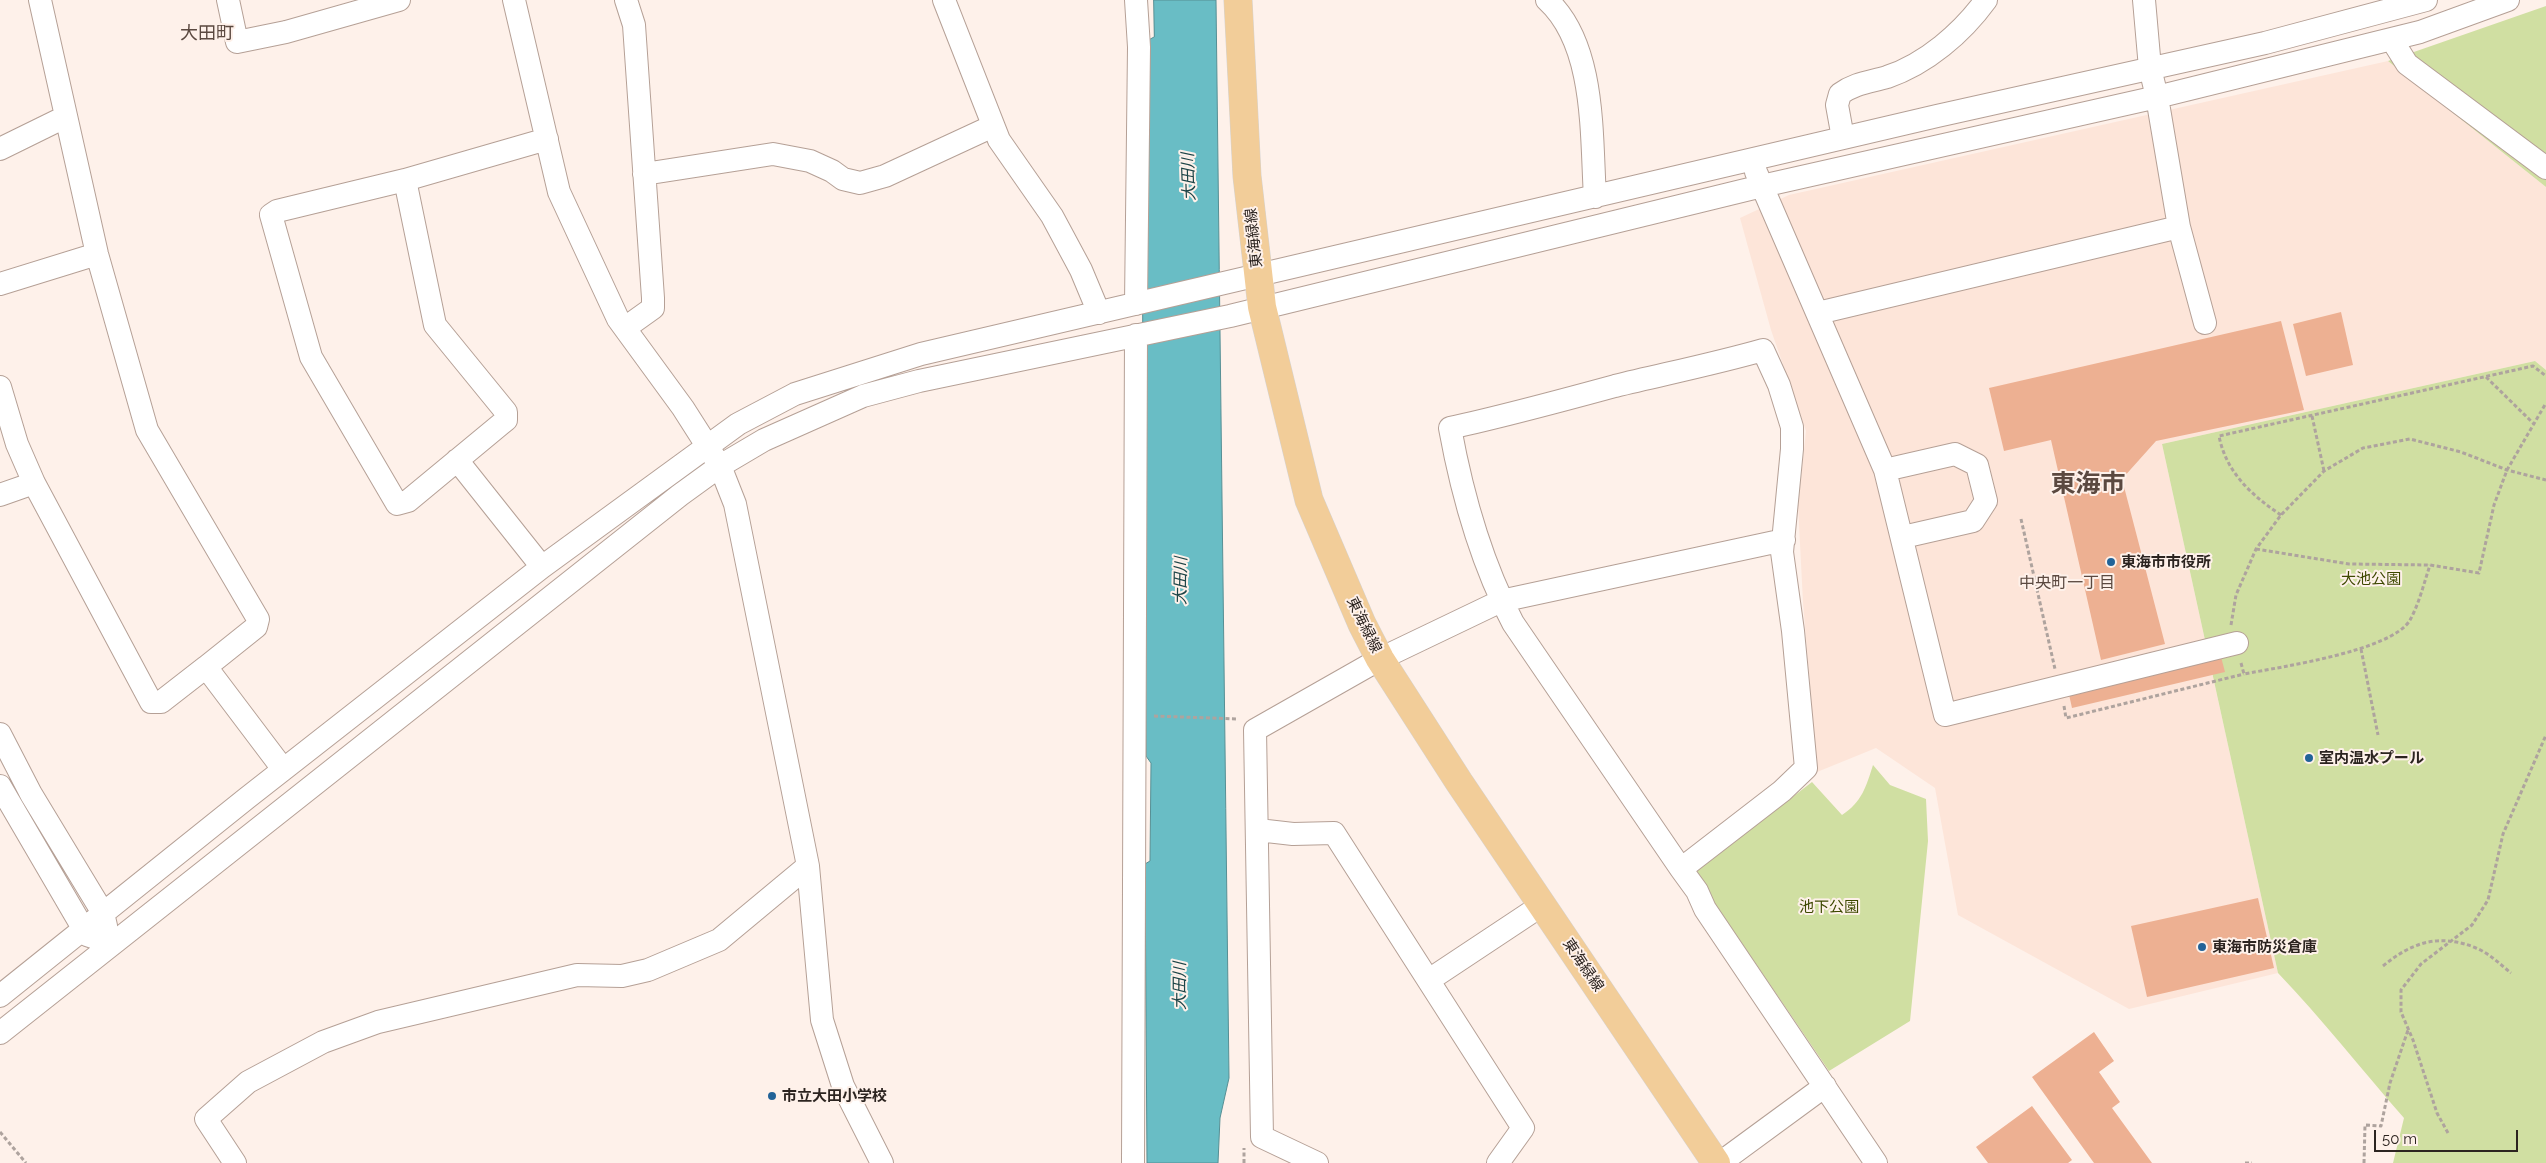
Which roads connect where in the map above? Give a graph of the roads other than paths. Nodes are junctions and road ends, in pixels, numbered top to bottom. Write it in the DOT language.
graph roads {
  1 [pos="40,0"];
  2 [pos="228,0"];
  3 [pos="399,0"];
  4 [pos="514,0"];
  5 [pos="626,0"];
  6 [pos="944,0"];
  7 [pos="1136,0"];
  8 [pos="1238,0"];
  9 [pos="1547,0"];
  10 [pos="1986,0"];
  11 [pos="2144,0"];
  12 [pos="2508,0"];
  13 [pos="2417,1"];
  14 [pos="357,6"];
  15 [pos="2392,40"];
  16 [pos="2150,68"];
  17 [pos="2157,97"];
  18 [pos="65,117"];
  19 [pos="993,126"];
  20 [pos="1843,138"];
  21 [pos="547,139"];
  22 [pos="0,149"];
  23 [pos="1751,160"];
  24 [pos="2546,168"];
  25 [pos="644,174"];
  26 [pos="405,180"];
  27 [pos="1762,186"];
  28 [pos="1595,197"];
  29 [pos="2179,227"];
  30 [pos="97,254"];
  31 [pos="1258,276"];
  32 [pos="0,284"];
  33 [pos="1140,303"];
  34 [pos="1262,307"];
  35 [pos="1099,313"];
  36 [pos="1818,314"];
  37 [pos="2205,323"];
  38 [pos="625,328"];
  39 [pos="1140,334"];
  40 [pos="0,387"];
  41 [pos="707,446"];
  42 [pos="457,460"];
  43 [pos="720,466"];
  44 [pos="1885,470"];
  45 [pos="34,483"];
  46 [pos="0,495"];
  47 [pos="1902,537"];
  48 [pos="1784,540"];
  49 [pos="542,568"];
  50 [pos="1501,600"];
  51 [pos="2232,644"];
  52 [pos="1380,659"];
  53 [pos="206,666"];
  54 [pos="0,734"];
  55 [pos="283,769"];
  56 [pos="0,786"];
  57 [pos="1258,830"];
  58 [pos="808,866"];
  59 [pos="1681,869"];
  60 [pos="1542,905"];
  61 [pos="103,913"];
  62 [pos="84,929"];
  63 [pos="110,944"];
  64 [pos="1429,980"];
  65 [pos="0,996"];
  66 [pos="0,1033"];
  67 [pos="1825,1086"];
  68 [pos="235,1163"];
  69 [pos="882,1163"];
  70 [pos="1134,1163"];
  71 [pos="1318,1163"];
  72 [pos="1498,1163"];
  73 [pos="1716,1163"];
  74 [pos="1720,1163"];
  75 [pos="1876,1163"];
  1 -- 18 [label="street"];
  2 -- 14 [label="street"];
  3 -- 14 [label="street"];
  4 -- 21 [label="street"];
  5 -- 25 [label="street"];
  6 -- 19 [label="street"];
  7 -- 33 [label="street"];
  8 -- 31 [label="main road, 東海緑線"];
  9 -- 28 [label="street"];
  10 -- 20 [label="street"];
  11 -- 16 [label="street"];
  12 -- 15 [label="street"];
  13 -- 16 [label="street"];
  15 -- 17 [label="street"];
  15 -- 24 [label="street"];
  16 -- 17 [label="street"];
  16 -- 20 [label="street"];
  17 -- 27 [label="street"];
  17 -- 29 [label="street"];
  18 -- 22 [label="street"];
  18 -- 30 [label="street"];
  19 -- 25 [label="street"];
  19 -- 35 [label="street"];
  20 -- 23 [label="street"];
  21 -- 26 [label="street"];
  21 -- 38 [label="street"];
  23 -- 27 [label="street"];
  23 -- 28 [label="street"];
  25 -- 38 [label="street"];
  26 -- 42 [label="street"];
  26 -- 42 [label="street"];
  27 -- 34 [label="street"];
  27 -- 36 [label="street"];
  28 -- 31 [label="street"];
  29 -- 36 [label="street"];
  29 -- 37 [label="street"];
  30 -- 32 [label="street"];
  30 -- 53 [label="street"];
  31 -- 33 [label="street"];
  31 -- 34 [label="main road, 東海緑線"];
  33 -- 35 [label="street"];
  34 -- 39 [label="street"];
  34 -- 52 [label="main road, 東海緑線"];
  35 -- 41 [label="street"];
  36 -- 44 [label="street"];
  38 -- 41 [label="street"];
  39 -- 43 [label="street"];
  39 -- 70 [label="street"];
  40 -- 45 [label="street"];
  41 -- 43 [label="street"];
  41 -- 49 [label="street"];
  42 -- 49 [label="street"];
  43 -- 58 [label="street"];
  43 -- 63 [label="street"];
  44 -- 47 [label="street"];
  44 -- 47 [label="street"];
  45 -- 46 [label="street"];
  45 -- 53 [label="street"];
  47 -- 51 [label="street"];
  48 -- 50 [label="street"];
  48 -- 50 [label="street"];
  48 -- 59 [label="street"];
  49 -- 55 [label="street"];
  50 -- 52 [label="street"];
  50 -- 59 [label="street"];
  52 -- 57 [label="street"];
  52 -- 60 [label="main road, 東海緑線"];
  53 -- 55 [label="street"];
  54 -- 61 [label="street"];
  55 -- 61 [label="street"];
  56 -- 62 [label="street"];
  57 -- 64 [label="street"];
  57 -- 71 [label="street"];
  58 -- 68 [label="street"];
  58 -- 69 [label="street"];
  59 -- 67 [label="street"];
  60 -- 64 [label="street"];
  60 -- 73 [label="main road, 東海緑線"];
  61 -- 62 [label="street"];
  61 -- 63 [label="street"];
  62 -- 63 [label="street"];
  62 -- 65 [label="street"];
  63 -- 66 [label="street"];
  64 -- 72 [label="street"];
  67 -- 74 [label="street"];
  67 -- 75 [label="street"];
}
